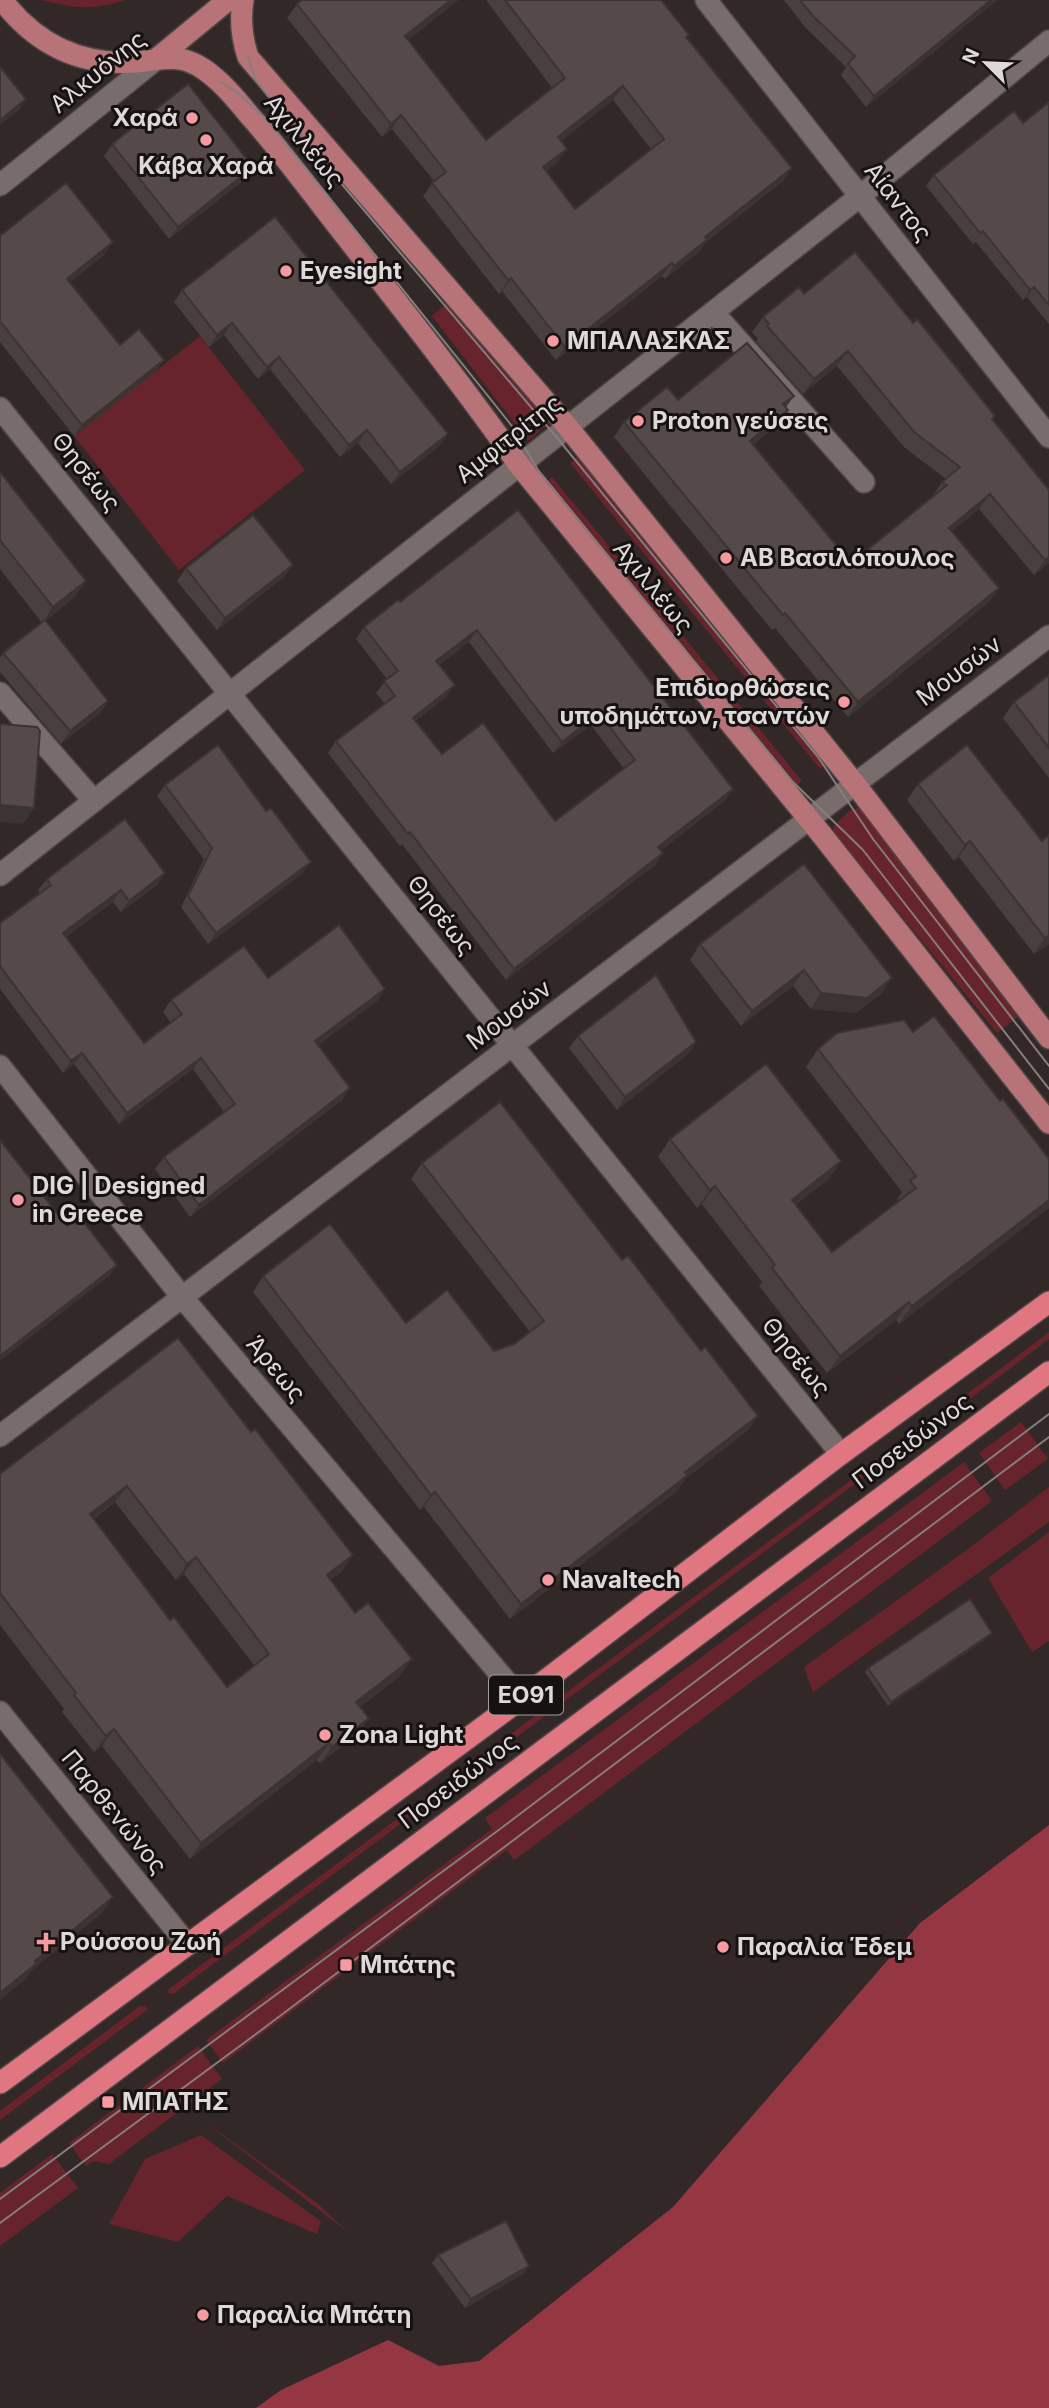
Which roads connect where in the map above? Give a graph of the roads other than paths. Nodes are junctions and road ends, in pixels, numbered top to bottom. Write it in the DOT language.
graph roads {
  1 [pos="2,0"];
  2 [pos="228,0"];
  3 [pos="243,0"];
  4 [pos="706,0"];
  5 [pos="1049,41"];
  6 [pos="159,57"];
  7 [pos="0,185"];
  8 [pos="859,198"];
  9 [pos="713,312"];
  10 [pos="0,408"];
  11 [pos="567,426"];
  12 [pos="1049,437"];
  13 [pos="519,465"];
  14 [pos="864,482"];
  15 [pos="1049,636"];
  16 [pos="232,692"];
  17 [pos="0,693"];
  18 [pos="855,784"];
  19 [pos="94,801"];
  20 [pos="808,819"];
  21 [pos="0,875"];
  22 [pos="1049,1038"];
  23 [pos="511,1046"];
  24 [pos="0,1066"];
  25 [pos="1049,1123"];
  26 [pos="182,1297"];
  27 [pos="1049,1302"];
  28 [pos="1049,1372"];
  29 [pos="0,1436"];
  30 [pos="841,1454"];
  31 [pos="521,1699"];
  32 [pos="0,1712"];
  33 [pos="187,1944"];
  34 [pos="0,2083"];
  35 [pos="0,2157"];
  1 -- 6 [label="main road"];
  2 -- 6 [label="main road, Αλκυόνης"];
  3 -- 11 [label="main road, Αχιλλέως"];
  4 -- 8 [label="street, Αίαντος"];
  5 -- 8 [label="street, Αμφιτρίτης"];
  6 -- 7 [label="street, Αλκυόνης"];
  6 -- 13 [label="main road, Αχιλλέως"];
  8 -- 9 [label="street, Αμφιτρίτης"];
  8 -- 12 [label="street, Αίαντος"];
  9 -- 11 [label="street, Αμφιτρίτης"];
  9 -- 14 [label="street"];
  10 -- 16 [label="street, Θησέως"];
  11 -- 13 [label="street, Αμφιτρίτης"];
  11 -- 18 [label="main road, Αχιλλέως"];
  13 -- 16 [label="street, Αμφιτρίτης"];
  13 -- 20 [label="main road, Αχιλλέως"];
  15 -- 18 [label="street, Μουσών"];
  16 -- 19 [label="street, Αμφιτρίτης"];
  16 -- 23 [label="street, Θησέως"];
  17 -- 19 [label="street"];
  18 -- 20 [label="street, Μουσών"];
  18 -- 22 [label="main road, Αχιλλέως"];
  19 -- 21 [label="street, Αμφιτρίτης"];
  20 -- 23 [label="street, Μουσών"];
  20 -- 25 [label="main road, Αχιλλέως"];
  23 -- 26 [label="street, Μουσών"];
  23 -- 30 [label="street, Θησέως"];
  24 -- 26 [label="street, Άρεως"];
  26 -- 29 [label="street, Μουσών"];
  26 -- 31 [label="street, Άρεως"];
  27 -- 30 [label="highway, Ποσειδώνος / ΕΟ91"];
  28 -- 35 [label="highway, Ποσειδώνος / ΕΟ91"];
  30 -- 31 [label="highway, Ποσειδώνος / ΕΟ91"];
  31 -- 33 [label="highway, Ποσειδώνος / ΕΟ91"];
  32 -- 33 [label="street, Παρθενώνος"];
  33 -- 34 [label="highway, Ποσειδώνος / ΕΟ91"];
}
